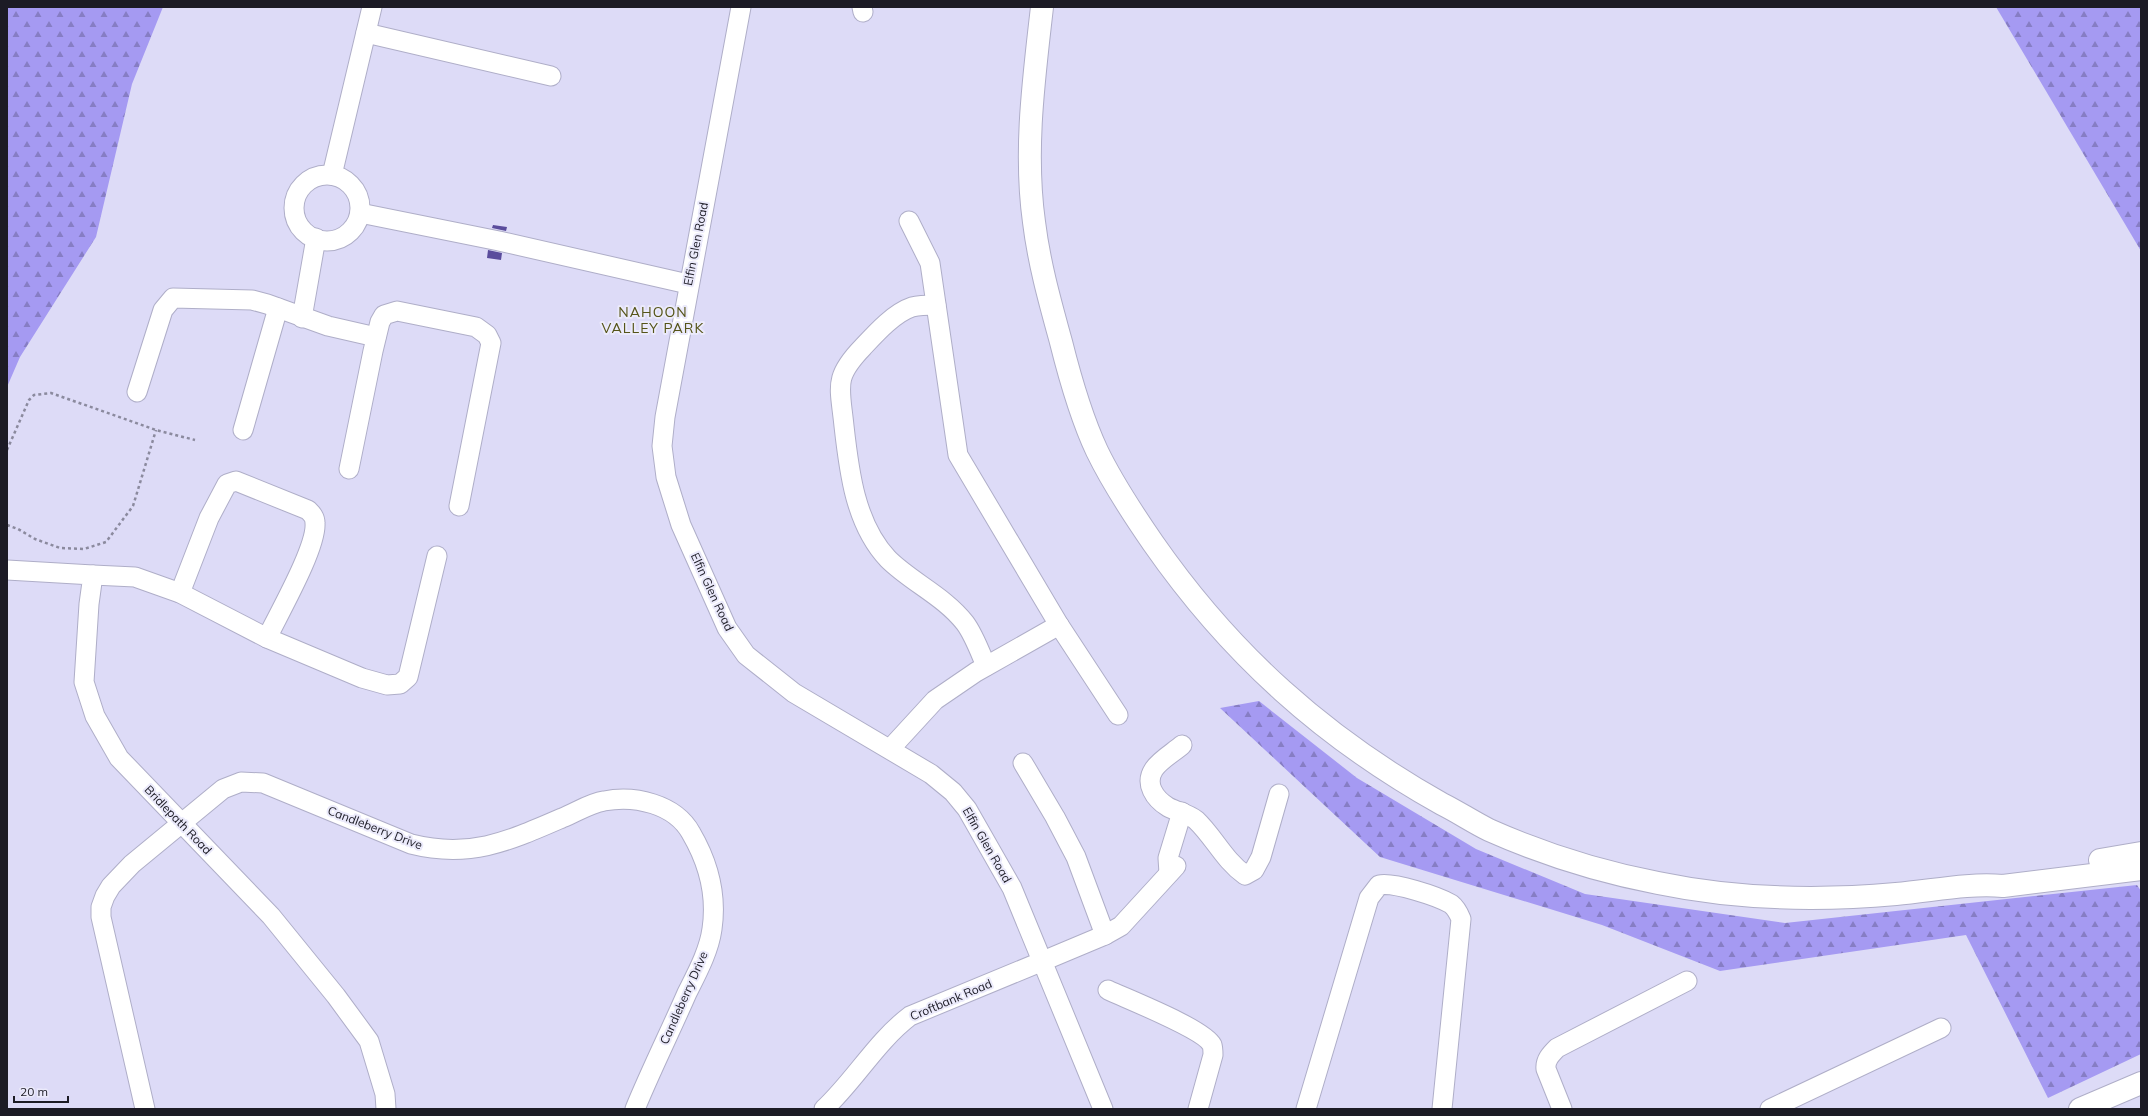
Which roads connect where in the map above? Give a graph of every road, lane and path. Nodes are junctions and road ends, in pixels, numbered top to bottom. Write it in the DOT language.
graph roads {
  1 [pos="372,7"];
  2 [pos="741,7"];
  3 [pos="1042,7"];
  4 [pos="366,33"];
  5 [pos="551,76"];
  6 [pos="332,175"];
  7 [pos="360,213"];
  8 [pos="909,221"];
  9 [pos="316,238"];
  10 [pos="688,284"];
  11 [pos="936,305"];
  12 [pos="278,308"];
  13 [pos="302,318"];
  14 [pos="376,337"];
  15 [pos="137,392"];
  16 [pos="156,430"];
  17 [pos="243,430"];
  18 [pos="195,440"];
  19 [pos="7,450"];
  20 [pos="349,469"];
  21 [pos="459,506"];
  22 [pos="7,524"];
  23 [pos="437,556"];
  24 [pos="7,570"];
  25 [pos="93,575"];
  26 [pos="180,593"];
  27 [pos="1059,625"];
  28 [pos="267,638"];
  29 [pos="986,666"];
  30 [pos="1118,715"];
  31 [pos="1182,745"];
  32 [pos="890,749"];
  33 [pos="1023,763"];
  34 [pos="1279,794"];
  35 [pos="1182,812"];
  36 [pos="180,824"];
  37 [pos="2141,853"];
  38 [pos="2141,869"];
  39 [pos="1980,884"];
  40 [pos="1105,935"];
  41 [pos="1043,962"];
  42 [pos="1687,981"];
  43 [pos="1108,990"];
  44 [pos="1941,1028"];
  45 [pos="2141,1083"];
  46 [pos="145,1109"];
  47 [pos="386,1109"];
  48 [pos="635,1109"];
  49 [pos="824,1109"];
  50 [pos="1103,1109"];
  51 [pos="1198,1109"];
  52 [pos="1306,1109"];
  53 [pos="1442,1109"];
  54 [pos="1562,1109"];
  55 [pos="1770,1109"];
  56 [pos="2080,1109"];
  1 -- 4 [label="street"];
  2 -- 10 [label="street, Elfin Glen Road"];
  3 -- 39 [label="main road"];
  4 -- 5 [label="street"];
  4 -- 6 [label="street"];
  6 -- 7 [label="street"];
  6 -- 9 [label="street"];
  7 -- 9 [label="street"];
  7 -- 10 [label="street"];
  8 -- 11 [label="street"];
  9 -- 13 [label="street"];
  10 -- 32 [label="street, Elfin Glen Road"];
  11 -- 27 [label="street"];
  11 -- 29 [label="street"];
  12 -- 13 [label="street"];
  12 -- 15 [label="street"];
  12 -- 17 [label="street"];
  13 -- 14 [label="street"];
  14 -- 20 [label="street"];
  14 -- 21 [label="street"];
  16 -- 18 [label="path"];
  16 -- 19 [label="path"];
  16 -- 22 [label="path"];
  23 -- 28 [label="street"];
  24 -- 25 [label="street"];
  25 -- 26 [label="street"];
  25 -- 36 [label="street, Bridlepath Road"];
  26 -- 28 [label="street"];
  26 -- 28 [label="street"];
  27 -- 29 [label="street"];
  27 -- 30 [label="street"];
  29 -- 32 [label="street"];
  31 -- 35 [label="street"];
  32 -- 41 [label="street, Elfin Glen Road"];
  33 -- 40 [label="street"];
  34 -- 35 [label="street"];
  35 -- 40 [label="street, Croftbank Road"];
  36 -- 46 [label="street, Candleberry Drive"];
  36 -- 47 [label="street, Bridlepath Road"];
  36 -- 48 [label="street, Candleberry Drive"];
  37 -- 39 [label="main road"];
  38 -- 39 [label="main road"];
  40 -- 41 [label="street, Croftbank Road"];
  41 -- 49 [label="street, Croftbank Road"];
  41 -- 50 [label="street, Elfin Glen Road"];
  42 -- 54 [label="street"];
  43 -- 51 [label="street"];
  44 -- 55 [label="street"];
  45 -- 56 [label="main road"];
  52 -- 53 [label="street"];
}
